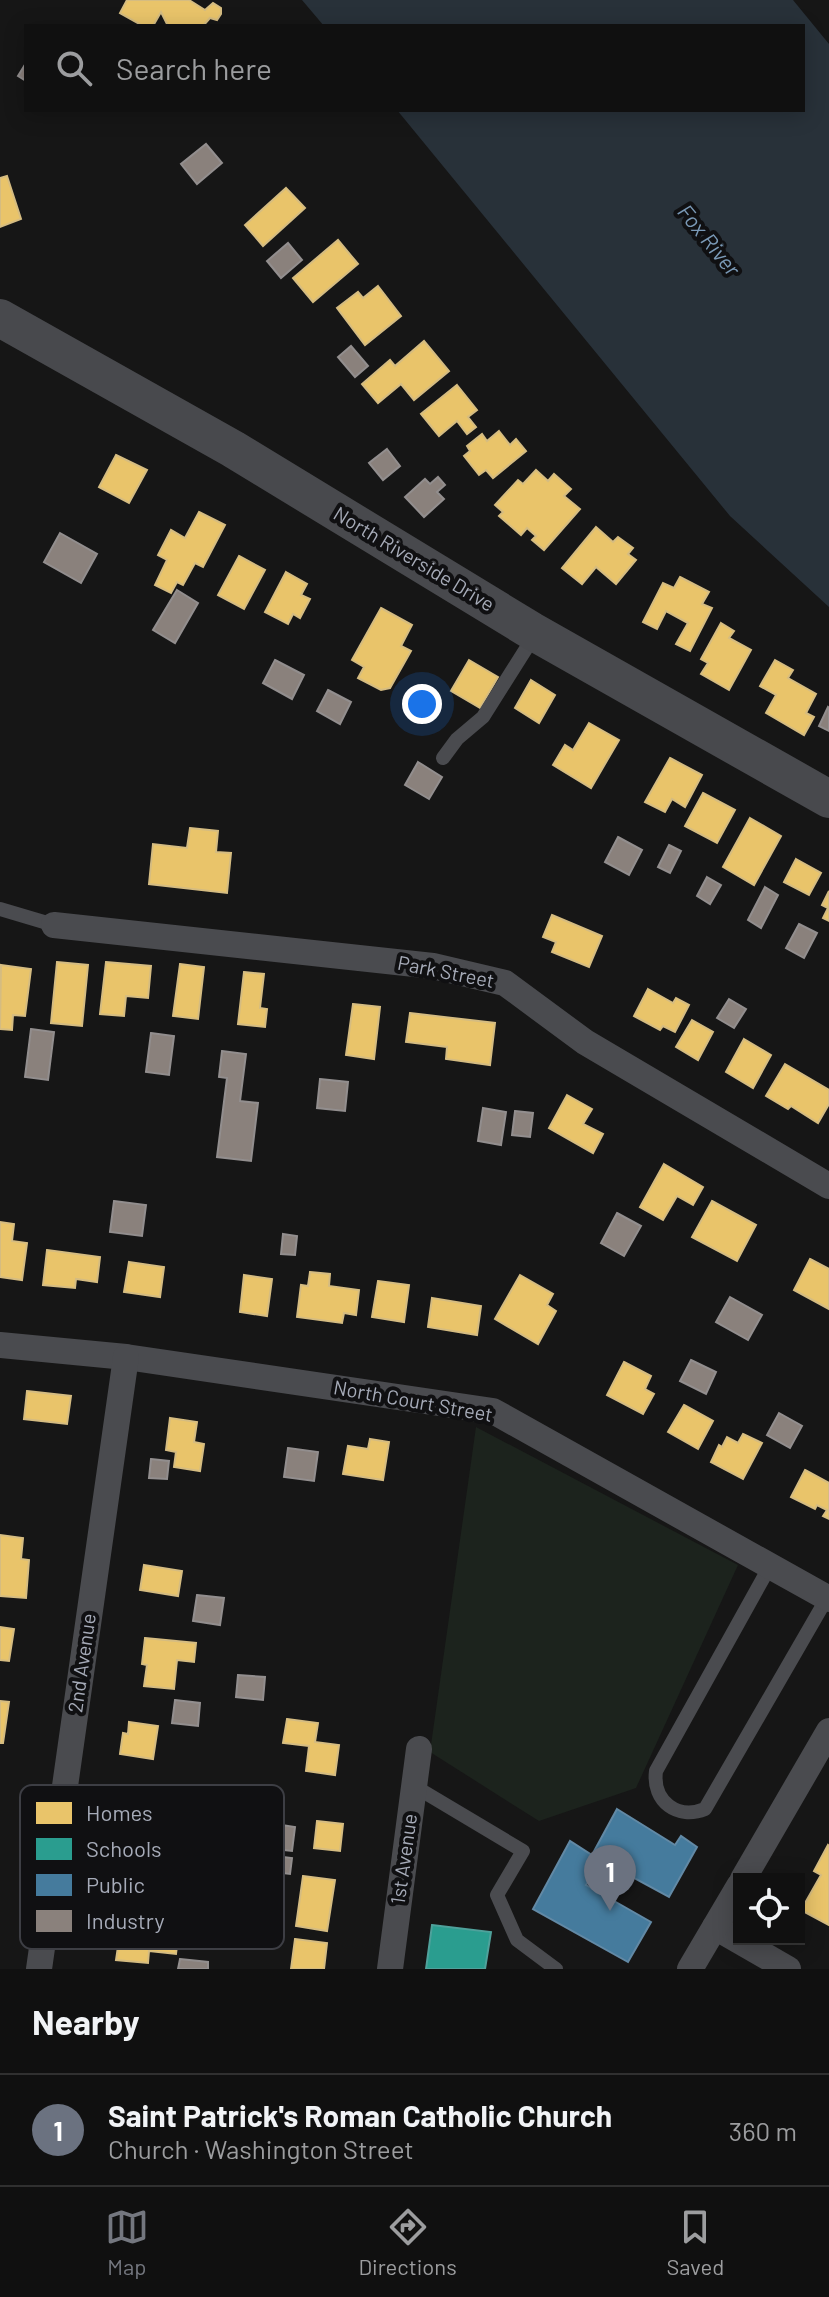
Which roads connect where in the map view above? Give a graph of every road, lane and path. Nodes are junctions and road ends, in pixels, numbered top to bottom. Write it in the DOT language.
graph roads {
  1 [pos="0,318"];
  2 [pos="536,633"];
  3 [pos="443,758"];
  4 [pos="829,799"];
  5 [pos="0,909"];
  6 [pos="54,925"];
  7 [pos="829,1186"];
  8 [pos="0,1345"];
  9 [pos="126,1357"];
  10 [pos="770,1566"];
  11 [pos="828,1598"];
  12 [pos="829,1731"];
  13 [pos="419,1749"];
  14 [pos="65,1785"];
  15 [pos="414,1786"];
  16 [pos="746,1873"];
  17 [pos="733,1896"];
  18 [pos="715,1927"];
  19 [pos="42,1949"];
  20 [pos="39,1969"];
  21 [pos="390,1969"];
  22 [pos="556,1969"];
  23 [pos="690,1969"];
  24 [pos="788,1969"];
  1 -- 2 [label="street, North Riverside Drive"];
  2 -- 3 [label="lane"];
  2 -- 4 [label="street, North Riverside Drive"];
  5 -- 6 [label="lane"];
  6 -- 7 [label="street, Park Street"];
  8 -- 9 [label="street, North Court Street"];
  9 -- 10 [label="street, North Court Street"];
  9 -- 14 [label="street, 2nd Avenue"];
  10 -- 11 [label="street, North Court Street"];
  10 -- 11 [label="lane"];
  12 -- 16 [label="street"];
  13 -- 15 [label="street, 1st Avenue"];
  15 -- 21 [label="street, 1st Avenue"];
  15 -- 22 [label="lane"];
  17 -- 18 [label="street"];
  18 -- 23 [label="street"];
  18 -- 24 [label="street"];
  19 -- 20 [label="street, 2nd Avenue"];
}
